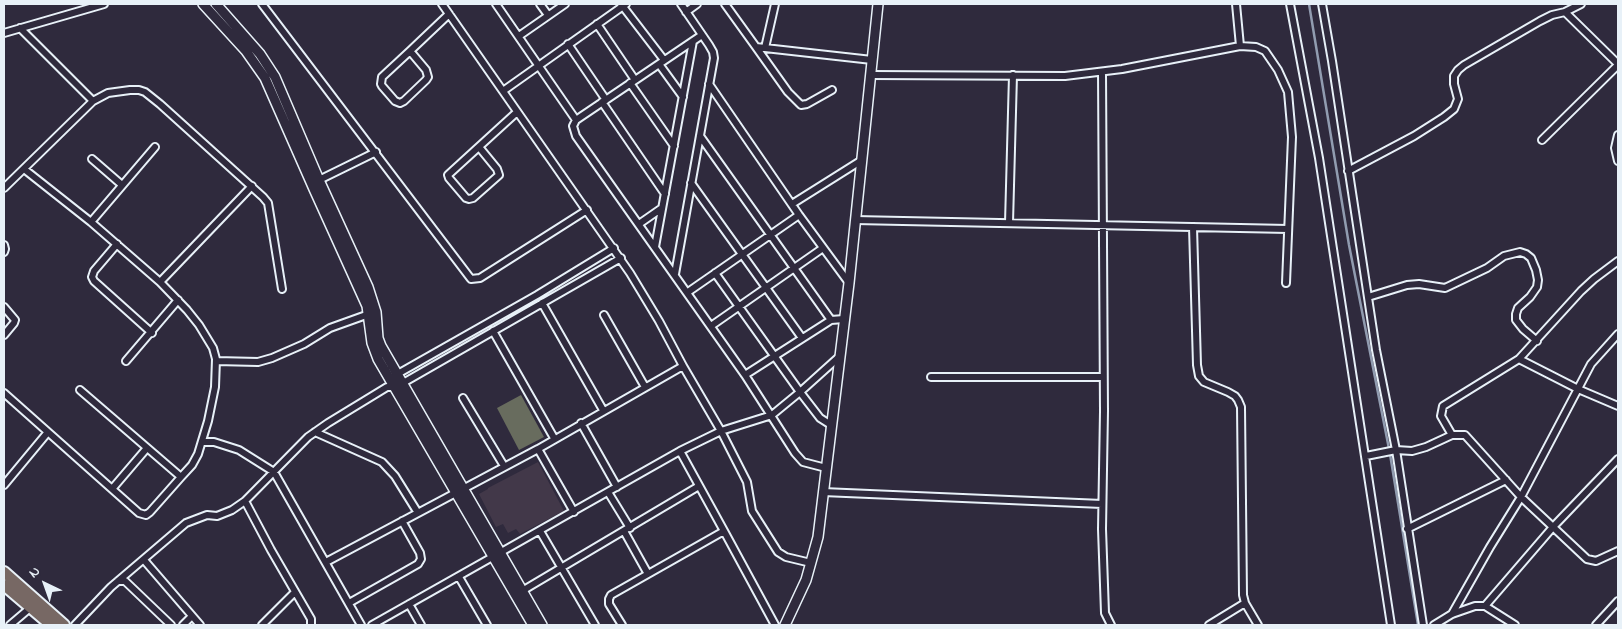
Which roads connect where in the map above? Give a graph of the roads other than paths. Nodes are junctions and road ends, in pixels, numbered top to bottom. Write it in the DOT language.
graph roads {
  1 [pos="104,4"];
  2 [pos="203,4"];
  3 [pos="216,4"];
  4 [pos="262,4"];
  5 [pos="442,4"];
  6 [pos="540,4"];
  7 [pos="565,4"];
  8 [pos="623,4"];
  9 [pos="681,4"];
  10 [pos="697,4"];
  11 [pos="725,4"];
  12 [pos="775,4"];
  13 [pos="878,4"];
  14 [pos="1236,4"];
  15 [pos="1290,4"];
  16 [pos="1322,4"];
  17 [pos="1582,4"];
  18 [pos="500,5"];
  19 [pos="686,12"];
  20 [pos="1565,12"];
  21 [pos="449,14"];
  22 [pos="548,15"];
  23 [pos="597,24"];
  24 [pos="20,28"];
  25 [pos="4,33"];
  26 [pos="702,35"];
  27 [pos="519,36"];
  28 [pos="693,41"];
  29 [pos="568,44"];
  30 [pos="1240,46"];
  31 [pos="756,47"];
  32 [pos="765,48"];
  33 [pos="410,51"];
  34 [pos="872,60"];
  35 [pos="661,62"];
  36 [pos="539,65"];
  37 [pos="1618,65"];
  38 [pos="1102,72"];
  39 [pos="870,75"];
  40 [pos="1013,75"];
  41 [pos="633,82"];
  42 [pos="709,84"];
  43 [pos="832,90"];
  44 [pos="503,91"];
  45 [pos="683,97"];
  46 [pos="93,100"];
  47 [pos="604,101"];
  48 [pos="517,112"];
  49 [pos="576,120"];
  50 [pos="1618,134"];
  51 [pos="700,136"];
  52 [pos="1542,140"];
  53 [pos="674,146"];
  54 [pos="155,147"];
  55 [pos="479,147"];
  56 [pos="376,152"];
  57 [pos="92,159"];
  58 [pos="862,160"];
  59 [pos="1618,161"];
  60 [pos="24,169"];
  61 [pos="1348,171"];
  62 [pos="319,180"];
  63 [pos="692,183"];
  64 [pos="122,185"];
  65 [pos="252,186"];
  66 [pos="4,188"];
  67 [pos="665,194"];
  68 [pos="792,204"];
  69 [pos="662,208"];
  70 [pos="587,210"];
  71 [pos="799,215"];
  72 [pos="855,220"];
  73 [pos="91,222"];
  74 [pos="1009,223"];
  75 [pos="639,224"];
  76 [pos="1102,225"];
  77 [pos="1193,227"];
  78 [pos="1288,229"];
  79 [pos="770,234"];
  80 [pos="117,244"];
  81 [pos="4,245"];
  82 [pos="655,247"];
  83 [pos="614,248"];
  84 [pos="823,248"];
  85 [pos="4,252"];
  86 [pos="742,254"];
  87 [pos="621,258"];
  88 [pos="1618,261"];
  89 [pos="794,268"];
  90 [pos="716,273"];
  91 [pos="675,274"];
  92 [pos="160,282"];
  93 [pos="848,283"];
  94 [pos="1286,283"];
  95 [pos="767,287"];
  96 [pos="282,289"];
  97 [pos="688,292"];
  98 [pos="1368,297"];
  99 [pos="178,300"];
  100 [pos="542,303"];
  101 [pos="739,306"];
  102 [pos="4,308"];
  103 [pos="369,314"];
  104 [pos="604,315"];
  105 [pos="844,319"];
  106 [pos="831,320"];
  107 [pos="711,326"];
  108 [pos="493,331"];
  109 [pos="152,333"];
  110 [pos="1618,334"];
  111 [pos="4,335"];
  112 [pos="802,338"];
  113 [pos="1537,341"];
  114 [pos="774,356"];
  115 [pos="840,356"];
  116 [pos="1519,359"];
  117 [pos="126,361"];
  118 [pos="216,361"];
  119 [pos="683,366"];
  120 [pos="745,375"];
  121 [pos="931,377"];
  122 [pos="1103,377"];
  123 [pos="395,382"];
  124 [pos="645,387"];
  125 [pos="1578,389"];
  126 [pos="80,390"];
  127 [pos="800,392"];
  128 [pos="4,393"];
  129 [pos="463,398"];
  130 [pos="1618,406"];
  131 [pos="603,410"];
  132 [pos="772,415"];
  133 [pos="581,423"];
  134 [pos="831,425"];
  135 [pos="720,431"];
  136 [pos="48,432"];
  137 [pos="315,432"];
  138 [pos="1452,435"];
  139 [pos="554,438"];
  140 [pos="202,442"];
  141 [pos="147,448"];
  142 [pos="538,448"];
  143 [pos="1396,450"];
  144 [pos="680,451"];
  145 [pos="1366,456"];
  146 [pos="1618,459"];
  147 [pos="504,466"];
  148 [pos="826,468"];
  149 [pos="274,472"];
  150 [pos="181,477"];
  151 [pos="1506,480"];
  152 [pos="4,485"];
  153 [pos="699,486"];
  154 [pos="617,487"];
  155 [pos="112,489"];
  156 [pos="460,491"];
  157 [pos="608,492"];
  158 [pos="823,492"];
  159 [pos="1521,497"];
  160 [pos="245,501"];
  161 [pos="1102,504"];
  162 [pos="574,512"];
  163 [pos="418,513"];
  164 [pos="402,521"];
  165 [pos="1553,527"];
  166 [pos="627,529"];
  167 [pos="1407,529"];
  168 [pos="540,531"];
  169 [pos="724,531"];
  170 [pos="1618,550"];
  171 [pos="498,555"];
  172 [pos="144,560"];
  173 [pos="326,562"];
  174 [pos="810,563"];
  175 [pos="562,568"];
  176 [pos="4,572"];
  177 [pos="648,574"];
  178 [pos="459,577"];
  179 [pos="118,581"];
  180 [pos="4,585"];
  181 [pos="522,591"];
  182 [pos="295,592"];
  183 [pos="1618,601"];
  184 [pos="1245,602"];
  185 [pos="349,603"];
  186 [pos="409,604"];
  187 [pos="1484,606"];
  188 [pos="30,608"];
  189 [pos="1452,614"];
  190 [pos="192,616"];
  191 [pos="10,625"];
  192 [pos="51,625"];
  193 [pos="64,625"];
  194 [pos="75,625"];
  195 [pos="171,625"];
  196 [pos="183,625"];
  197 [pos="200,625"];
  198 [pos="262,625"];
  199 [pos="311,625"];
  200 [pos="361,625"];
  201 [pos="372,625"];
  202 [pos="421,625"];
  203 [pos="487,625"];
  204 [pos="534,625"];
  205 [pos="542,625"];
  206 [pos="595,625"];
  207 [pos="622,625"];
  208 [pos="775,625"];
  209 [pos="785,625"];
  210 [pos="1111,625"];
  211 [pos="1209,625"];
  212 [pos="1258,625"];
  213 [pos="1391,625"];
  214 [pos="1423,625"];
  215 [pos="1434,625"];
  216 [pos="1515,625"];
  217 [pos="1596,625"];
  1 -- 24 [label="street"];
  2 -- 103 [label="street"];
  3 -- 62 [label="street"];
  4 -- 56 [label="street"];
  5 -- 21 [label="street"];
  6 -- 22 [label="street"];
  7 -- 22 [label="street"];
  8 -- 23 [label="street"];
  8 -- 35 [label="street"];
  9 -- 19 [label="street"];
  10 -- 19 [label="street"];
  11 -- 31 [label="street"];
  12 -- 32 [label="street"];
  13 -- 34 [label="street"];
  14 -- 30 [label="street"];
  15 -- 145 [label="street"];
  16 -- 61 [label="street"];
  17 -- 20 [label="street"];
  18 -- 27 [label="street"];
  19 -- 26 [label="street"];
  20 -- 37 [label="street"];
  20 -- 61 [label="street"];
  21 -- 33 [label="street"];
  21 -- 44 [label="street"];
  22 -- 27 [label="street"];
  23 -- 29 [label="street"];
  23 -- 41 [label="street"];
  24 -- 25 [label="street"];
  24 -- 46 [label="street"];
  26 -- 28 [label="street"];
  26 -- 42 [label="street"];
  27 -- 36 [label="street"];
  28 -- 35 [label="street"];
  28 -- 45 [label="street"];
  29 -- 36 [label="street"];
  29 -- 47 [label="street"];
  30 -- 38 [label="street"];
  30 -- 78 [label="street"];
  31 -- 32 [label="street"];
  31 -- 43 [label="street"];
  32 -- 34 [label="street"];
  33 -- 33 [label="street"];
  34 -- 39 [label="street"];
  35 -- 41 [label="street"];
  35 -- 45 [label="street"];
  36 -- 44 [label="street"];
  36 -- 49 [label="street"];
  37 -- 52 [label="street"];
  38 -- 40 [label="street"];
  38 -- 76 [label="street"];
  39 -- 40 [label="street"];
  39 -- 58 [label="street"];
  40 -- 74 [label="street"];
  41 -- 47 [label="street"];
  41 -- 53 [label="street"];
  42 -- 51 [label="street"];
  42 -- 68 [label="street"];
  44 -- 48 [label="street"];
  45 -- 53 [label="street"];
  46 -- 60 [label="street"];
  46 -- 65 [label="street"];
  47 -- 49 [label="street"];
  47 -- 67 [label="street"];
  48 -- 55 [label="street"];
  48 -- 70 [label="street"];
  49 -- 75 [label="street"];
  50 -- 59 [label="street"];
  51 -- 63 [label="street"];
  51 -- 79 [label="street"];
  53 -- 67 [label="street"];
  54 -- 64 [label="street"];
  55 -- 55 [label="street"];
  56 -- 62 [label="street"];
  56 -- 70 [label="street"];
  57 -- 64 [label="street"];
  58 -- 68 [label="street"];
  58 -- 72 [label="street"];
  60 -- 66 [label="street"];
  60 -- 73 [label="street"];
  61 -- 98 [label="street"];
  62 -- 123 [label="street"];
  63 -- 86 [label="street"];
  63 -- 91 [label="street"];
  64 -- 73 [label="street"];
  65 -- 92 [label="street"];
  65 -- 96 [label="street"];
  67 -- 69 [label="street"];
  68 -- 71 [label="street"];
  69 -- 75 [label="street"];
  69 -- 82 [label="street"];
  70 -- 83 [label="street"];
  71 -- 79 [label="street"];
  71 -- 84 [label="street"];
  72 -- 74 [label="street"];
  72 -- 93 [label="street"];
  73 -- 80 [label="street"];
  74 -- 76 [label="street"];
  75 -- 82 [label="street"];
  76 -- 77 [label="street"];
  76 -- 122 [label="street"];
  77 -- 78 [label="street"];
  77 -- 184 [label="street"];
  78 -- 94 [label="street"];
  79 -- 86 [label="street"];
  79 -- 89 [label="street"];
  80 -- 92 [label="street"];
  80 -- 109 [label="street"];
  81 -- 85 [label="street"];
  82 -- 91 [label="street"];
  83 -- 87 [label="street"];
  83 -- 123 [label="street"];
  84 -- 89 [label="street"];
  84 -- 93 [label="street"];
  86 -- 90 [label="street"];
  86 -- 95 [label="street"];
  87 -- 100 [label="street"];
  87 -- 119 [label="street"];
  88 -- 113 [label="street"];
  89 -- 95 [label="street"];
  89 -- 106 [label="street"];
  90 -- 97 [label="street"];
  90 -- 101 [label="street"];
  91 -- 97 [label="street"];
  92 -- 99 [label="street"];
  93 -- 105 [label="street"];
  95 -- 101 [label="street"];
  95 -- 112 [label="street"];
  97 -- 107 [label="street"];
  98 -- 113 [label="street"];
  98 -- 143 [label="street"];
  99 -- 109 [label="street"];
  99 -- 118 [label="street"];
  100 -- 108 [label="street"];
  100 -- 131 [label="street"];
  101 -- 107 [label="street"];
  101 -- 114 [label="street"];
  102 -- 111 [label="street"];
  103 -- 118 [label="street"];
  103 -- 123 [label="street"];
  104 -- 124 [label="street"];
  105 -- 106 [label="street"];
  105 -- 115 [label="street"];
  106 -- 112 [label="street"];
  107 -- 120 [label="street"];
  108 -- 123 [label="street"];
  108 -- 139 [label="street"];
  109 -- 117 [label="street"];
  110 -- 125 [label="street"];
  112 -- 114 [label="street"];
  113 -- 116 [label="street"];
  114 -- 120 [label="street"];
  114 -- 127 [label="street"];
  115 -- 127 [label="street"];
  115 -- 134 [label="street"];
  116 -- 125 [label="street"];
  116 -- 138 [label="street"];
  118 -- 140 [label="street"];
  119 -- 124 [label="street"];
  119 -- 135 [label="street"];
  120 -- 132 [label="street"];
  121 -- 122 [label="street"];
  122 -- 161 [label="street"];
  123 -- 137 [label="street"];
  123 -- 156 [label="street"];
  124 -- 131 [label="street"];
  125 -- 130 [label="street"];
  125 -- 159 [label="street"];
  126 -- 141 [label="street"];
  127 -- 132 [label="street"];
  127 -- 134 [label="street"];
  128 -- 136 [label="street"];
  129 -- 147 [label="street"];
  131 -- 133 [label="street"];
  132 -- 135 [label="street"];
  132 -- 148 [label="street"];
  133 -- 139 [label="street"];
  133 -- 154 [label="street"];
  134 -- 148 [label="street"];
  135 -- 144 [label="street"];
  135 -- 174 [label="street"];
  136 -- 152 [label="street"];
  136 -- 155 [label="street"];
  137 -- 149 [label="street"];
  137 -- 163 [label="street"];
  138 -- 143 [label="street"];
  138 -- 151 [label="street"];
  139 -- 142 [label="street"];
  140 -- 149 [label="street"];
  140 -- 150 [label="street"];
  141 -- 150 [label="street"];
  141 -- 155 [label="street"];
  142 -- 147 [label="street"];
  142 -- 162 [label="street"];
  143 -- 145 [label="street"];
  143 -- 167 [label="street"];
  144 -- 153 [label="street"];
  144 -- 154 [label="street"];
  145 -- 213 [label="street"];
  146 -- 165 [label="street"];
  147 -- 156 [label="street"];
  148 -- 158 [label="street"];
  149 -- 160 [label="street"];
  149 -- 173 [label="street"];
  150 -- 155 [label="street"];
  151 -- 159 [label="street"];
  151 -- 167 [label="street"];
  153 -- 166 [label="street"];
  153 -- 169 [label="street"];
  154 -- 157 [label="street"];
  156 -- 163 [label="street"];
  156 -- 171 [label="street"];
  157 -- 162 [label="street"];
  157 -- 166 [label="street"];
  158 -- 161 [label="street"];
  158 -- 174 [label="street"];
  159 -- 165 [label="street"];
  159 -- 189 [label="street"];
  160 -- 172 [label="street"];
  160 -- 182 [label="street"];
  161 -- 210 [label="street"];
  162 -- 168 [label="street"];
  163 -- 164 [label="street"];
  164 -- 173 [label="street"];
  164 -- 185 [label="street"];
  165 -- 170 [label="street"];
  165 -- 187 [label="street"];
  166 -- 175 [label="street"];
  166 -- 177 [label="street"];
  167 -- 214 [label="street"];
  168 -- 171 [label="street"];
  168 -- 175 [label="street"];
  169 -- 177 [label="street"];
  169 -- 208 [label="street"];
  171 -- 178 [label="street"];
  171 -- 181 [label="street"];
  171 -- 204 [label="street"];
  172 -- 179 [label="street"];
  172 -- 190 [label="street"];
  173 -- 185 [label="street"];
  174 -- 209 [label="street"];
  175 -- 181 [label="street"];
  175 -- 206 [label="street"];
  176 -- 193 [label="main road"];
  177 -- 207 [label="street"];
  178 -- 186 [label="street"];
  178 -- 203 [label="street"];
  179 -- 194 [label="street"];
  179 -- 195 [label="street"];
  180 -- 188 [label="main road"];
  181 -- 205 [label="street"];
  182 -- 198 [label="street"];
  182 -- 199 [label="street"];
  183 -- 217 [label="street"];
  184 -- 211 [label="street"];
  184 -- 212 [label="street"];
  185 -- 200 [label="street"];
  186 -- 201 [label="street"];
  186 -- 202 [label="street"];
  187 -- 189 [label="street"];
  187 -- 216 [label="street"];
  188 -- 191 [label="street"];
  188 -- 192 [label="main road"];
  189 -- 215 [label="street"];
  190 -- 196 [label="street"];
  190 -- 197 [label="street"];
}
